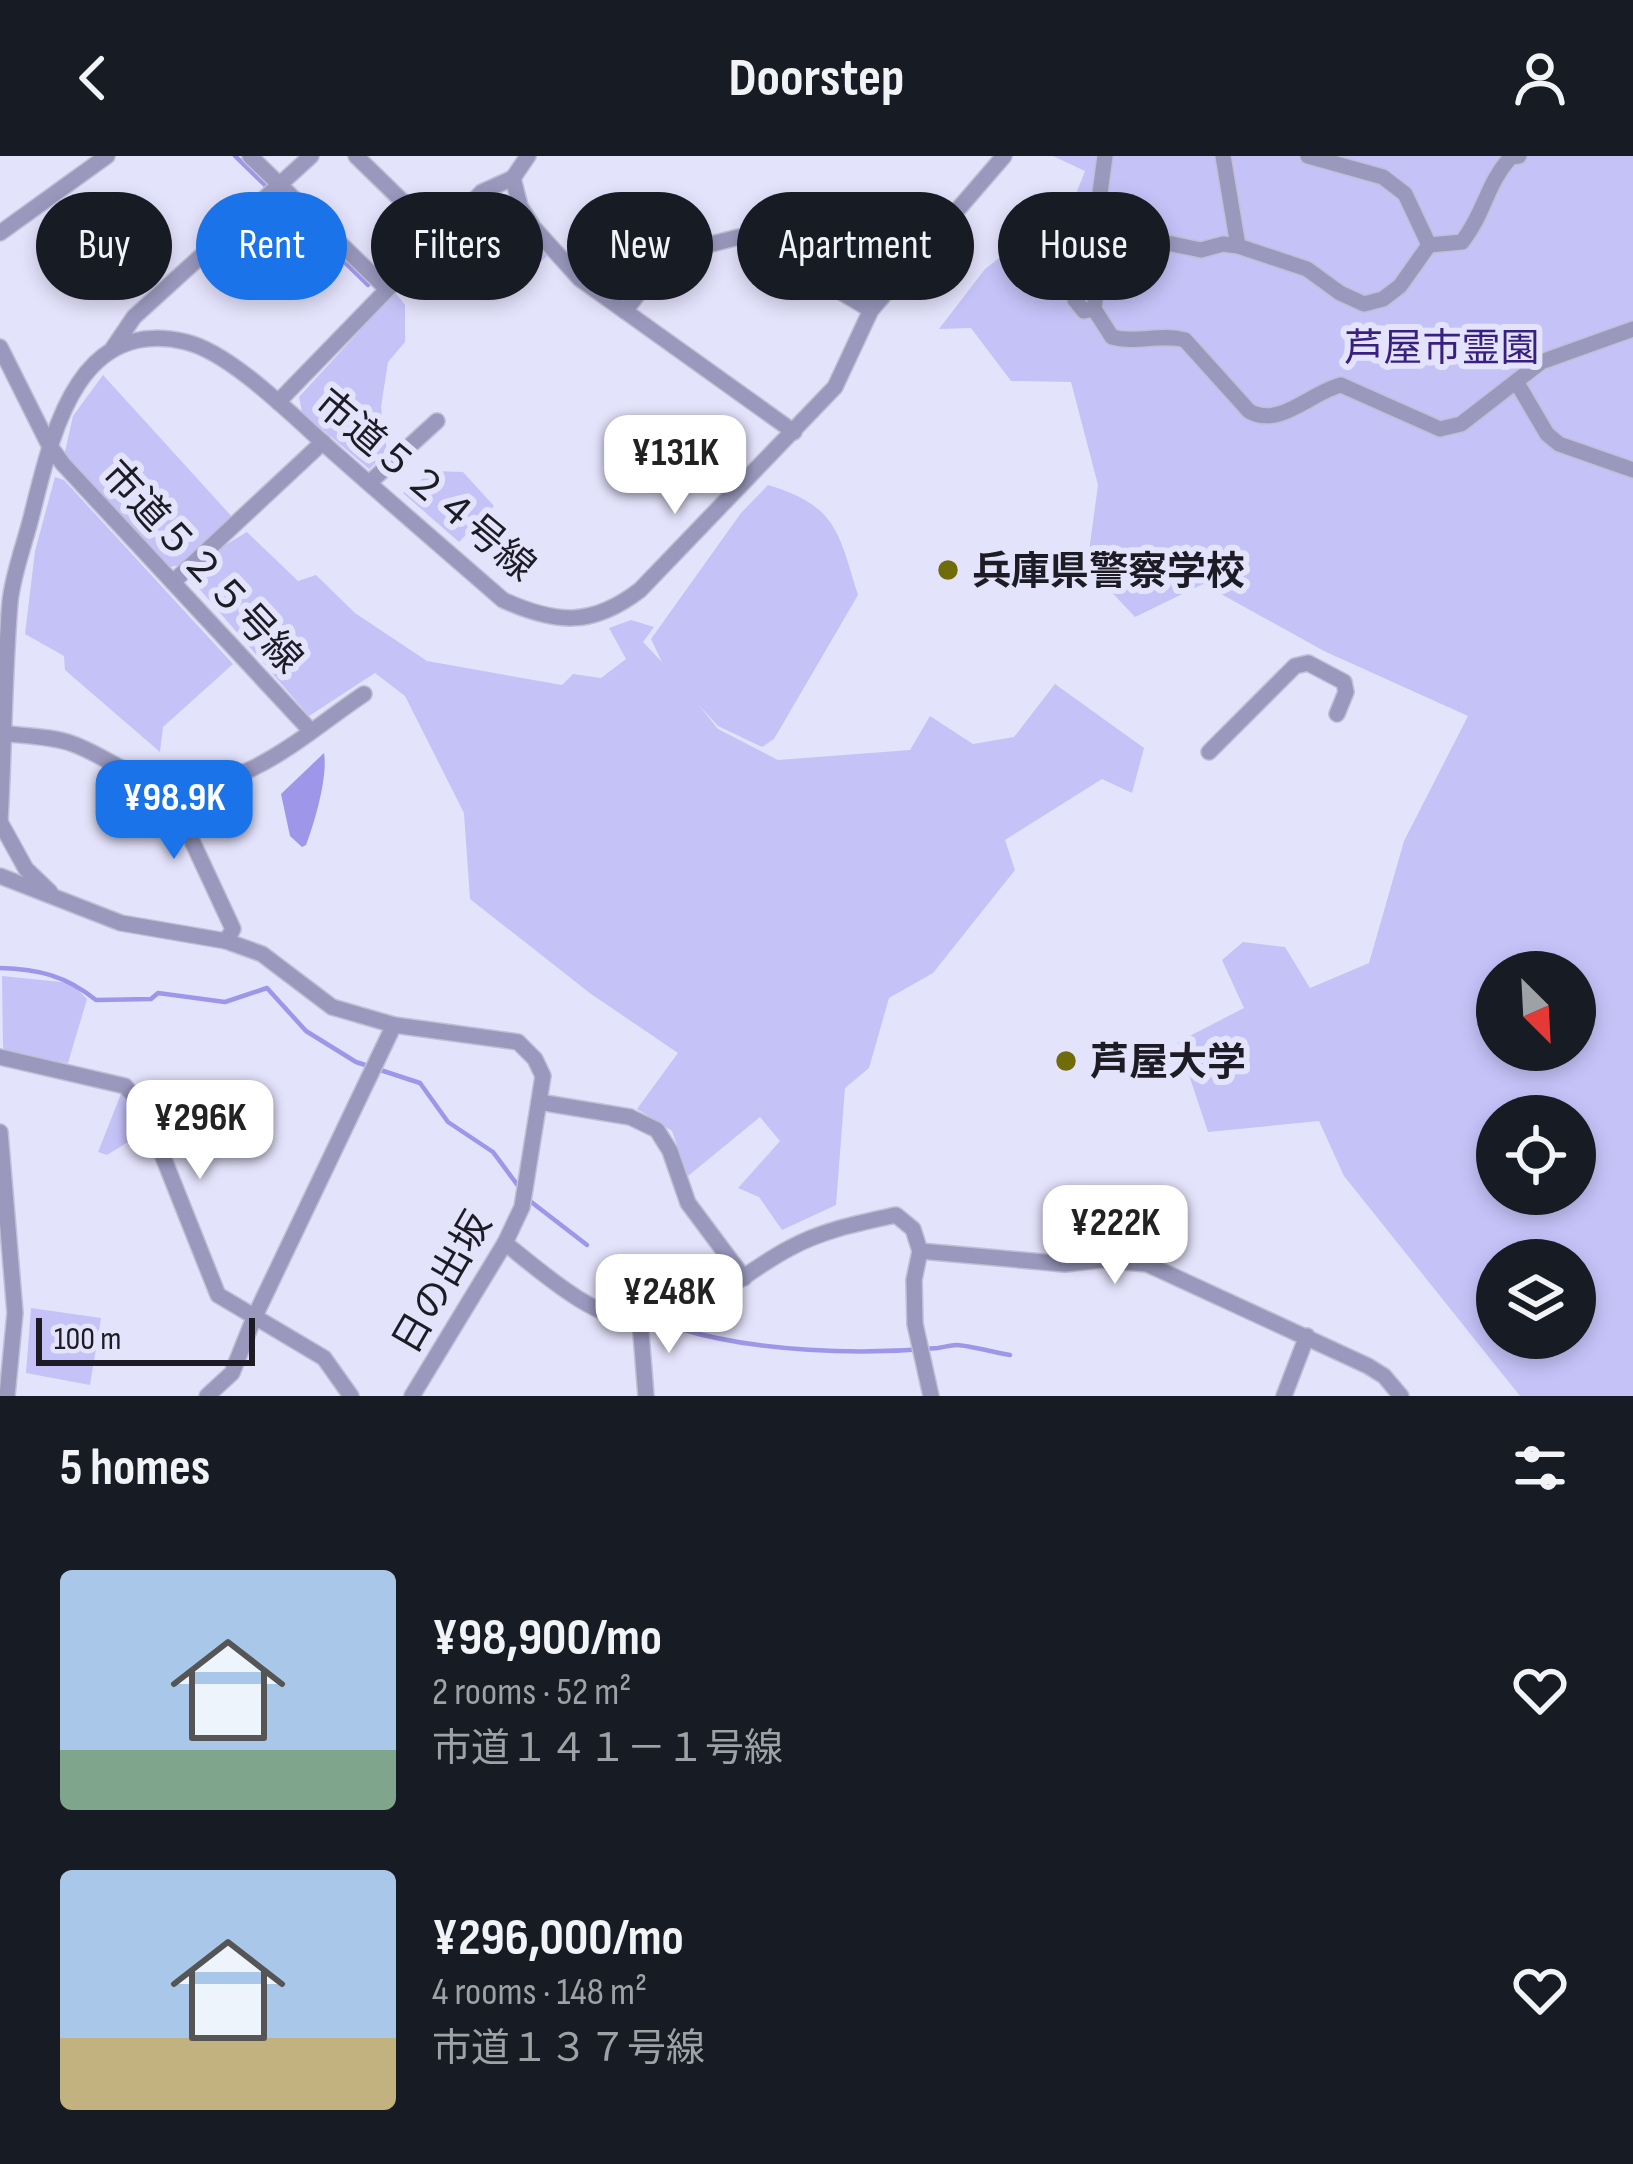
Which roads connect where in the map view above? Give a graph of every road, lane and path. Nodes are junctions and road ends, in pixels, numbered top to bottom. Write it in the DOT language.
graph roads {
  1 [pos="107,156"];
  2 [pos="250,156"];
  3 [pos="311,156"];
  4 [pos="356,156"];
  5 [pos="528,156"];
  6 [pos="1004,156"];
  7 [pos="1105,156"];
  8 [pos="1223,156"];
  9 [pos="1308,156"];
  10 [pos="1514,156"];
  11 [pos="513,178"];
  12 [pos="280,186"];
  13 [pos="393,192"];
  14 [pos="482,192"];
  15 [pos="0,233"];
  16 [pos="1430,245"];
  17 [pos="1238,246"];
  18 [pos="371,274"];
  19 [pos="375,300"];
  20 [pos="1094,309"];
  21 [pos="871,310"];
  22 [pos="625,311"];
  23 [pos="1633,328"];
  24 [pos="0,346"];
  25 [pos="112,347"];
  26 [pos="1517,383"];
  27 [pos="278,402"];
  28 [pos="437,421"];
  29 [pos="794,431"];
  30 [pos="322,442"];
  31 [pos="49,446"];
  32 [pos="1633,470"];
  33 [pos="369,483"];
  34 [pos="172,582"];
  35 [pos="0,584"];
  36 [pos="10,598"];
  37 [pos="364,694"];
  38 [pos="1337,714"];
  39 [pos="310,730"];
  40 [pos="2,734"];
  41 [pos="1209,752"];
  42 [pos="1,778"];
  43 [pos="166,785"];
  44 [pos="0,822"];
  45 [pos="0,876"];
  46 [pos="54,896"];
  47 [pos="226,941"];
  48 [pos="394,1025"];
  49 [pos="0,1057"];
  50 [pos="539,1102"];
  51 [pos="0,1132"];
  52 [pos="2,1187"];
  53 [pos="505,1243"];
  54 [pos="5,1246"];
  55 [pos="920,1251"];
  56 [pos="744,1278"];
  57 [pos="254,1318"];
  58 [pos="640,1321"];
  59 [pos="1307,1336"];
  60 [pos="7,1396"];
  61 [pos="207,1396"];
  62 [pos="351,1396"];
  63 [pos="412,1396"];
  64 [pos="646,1396"];
  65 [pos="931,1396"];
  66 [pos="1284,1396"];
  67 [pos="1401,1396"];
  1 -- 15 [label="street"];
  2 -- 12 [label="street"];
  3 -- 12 [label="street"];
  4 -- 13 [label="street"];
  5 -- 11 [label="street"];
  6 -- 21 [label="street, 市道５２４号線"];
  7 -- 20 [label="street"];
  8 -- 17 [label="street"];
  9 -- 16 [label="street"];
  10 -- 16 [label="street"];
  11 -- 14 [label="street"];
  11 -- 22 [label="street"];
  12 -- 18 [label="street"];
  12 -- 25 [label="street"];
  16 -- 17 [label="street"];
  17 -- 20 [label="street"];
  19 -- 27 [label="street"];
  20 -- 26 [label="street"];
  21 -- 22 [label="street"];
  21 -- 29 [label="street, 市道５２４号線"];
  22 -- 29 [label="street"];
  23 -- 26 [label="street"];
  24 -- 31 [label="street, 市道５２５号線"];
  25 -- 27 [label="street, 市道５２４号線"];
  25 -- 31 [label="street"];
  26 -- 32 [label="street"];
  27 -- 30 [label="street, 市道５２４号線"];
  28 -- 33 [label="street"];
  29 -- 33 [label="street, 市道５２４号線"];
  30 -- 33 [label="street, 市道５２４号線"];
  30 -- 34 [label="street"];
  31 -- 34 [label="street, 市道５２５号線"];
  31 -- 36 [label="street"];
  34 -- 39 [label="street, 市道５２５号線"];
  35 -- 36 [label="street"];
  36 -- 40 [label="street"];
  37 -- 39 [label="street"];
  38 -- 41 [label="street"];
  39 -- 43 [label="street"];
  40 -- 42 [label="street"];
  40 -- 43 [label="street"];
  42 -- 44 [label="street"];
  43 -- 47 [label="street"];
  44 -- 46 [label="street"];
  45 -- 46 [label="street, 日の出坂"];
  46 -- 47 [label="street, 日の出坂"];
  47 -- 48 [label="street, 日の出坂"];
  48 -- 50 [label="street, 日の出坂"];
  48 -- 57 [label="street"];
  49 -- 57 [label="street"];
  50 -- 53 [label="street, 日の出坂"];
  50 -- 56 [label="street"];
  51 -- 52 [label="street"];
  52 -- 54 [label="street"];
  53 -- 58 [label="street"];
  53 -- 63 [label="street, 日の出坂"];
  54 -- 60 [label="street"];
  55 -- 56 [label="street"];
  55 -- 59 [label="street"];
  55 -- 65 [label="street"];
  56 -- 58 [label="street"];
  57 -- 61 [label="street"];
  57 -- 62 [label="street"];
  58 -- 64 [label="street"];
  59 -- 66 [label="street"];
  59 -- 67 [label="street"];
}
